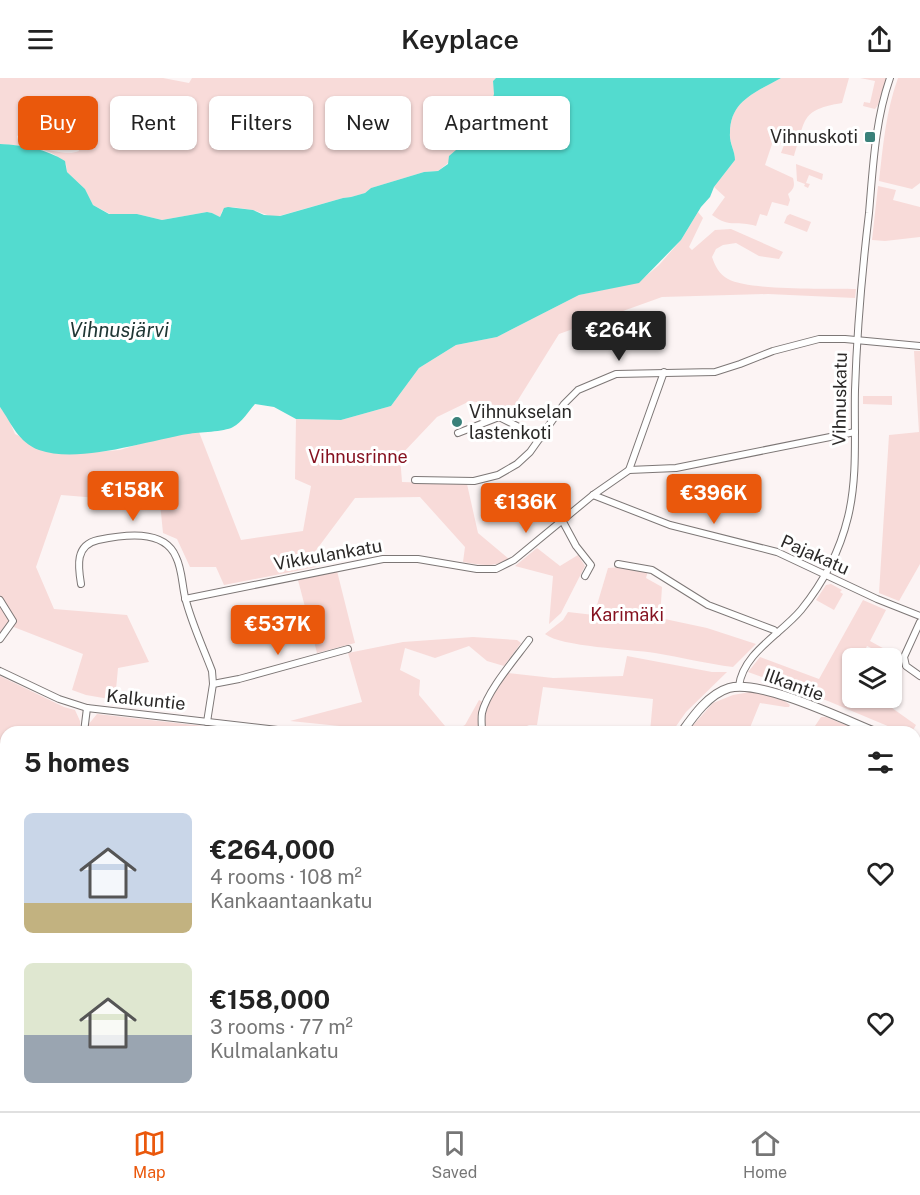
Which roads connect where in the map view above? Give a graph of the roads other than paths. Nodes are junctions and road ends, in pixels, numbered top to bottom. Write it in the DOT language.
graph roads {
  1 [pos="890,78"];
  2 [pos="856,341"];
  3 [pos="920,346"];
  4 [pos="664,372"];
  5 [pos="855,432"];
  6 [pos="458,434"];
  7 [pos="542,438"];
  8 [pos="629,470"];
  9 [pos="415,480"];
  10 [pos="593,495"];
  11 [pos="562,520"];
  12 [pos="618,564"];
  13 [pos="825,574"];
  14 [pos="585,576"];
  15 [pos="81,584"];
  16 [pos="185,599"];
  17 [pos="0,600"];
  18 [pos="920,616"];
  19 [pos="920,622"];
  20 [pos="777,633"];
  21 [pos="0,639"];
  22 [pos="529,640"];
  23 [pos="348,649"];
  24 [pos="0,671"];
  25 [pos="920,676"];
  26 [pos="213,684"];
  27 [pos="740,686"];
  28 [pos="87,708"];
  29 [pos="207,722"];
  30 [pos="85,726"];
  31 [pos="242,726"];
  32 [pos="482,726"];
  33 [pos="686,726"];
  34 [pos="860,726"];
  1 -- 2 [label="street, Vihnuskatu"];
  2 -- 3 [label="street"];
  2 -- 4 [label="street"];
  2 -- 5 [label="street, Vihnuskatu"];
  4 -- 7 [label="street"];
  4 -- 8 [label="street"];
  5 -- 8 [label="street"];
  5 -- 13 [label="street, Vihnuskatu"];
  6 -- 7 [label="street"];
  7 -- 9 [label="street"];
  8 -- 10 [label="street, Vikkulankatu"];
  10 -- 11 [label="street, Vikkulankatu"];
  10 -- 13 [label="street, Pajakatu"];
  11 -- 14 [label="street"];
  11 -- 16 [label="street, Vikkulankatu"];
  12 -- 20 [label="street"];
  13 -- 18 [label="street, Pajakatu"];
  13 -- 20 [label="street, Vihnuskatu"];
  15 -- 16 [label="street"];
  16 -- 26 [label="street"];
  17 -- 21 [label="street"];
  19 -- 25 [label="street"];
  20 -- 27 [label="street, Vihnuskatu"];
  22 -- 32 [label="street"];
  23 -- 26 [label="street"];
  24 -- 28 [label="street, Kalkuntie"];
  26 -- 29 [label="street"];
  27 -- 33 [label="main road, Ilkantie"];
  27 -- 34 [label="main road, Ilkantie"];
  28 -- 29 [label="street, Kalkuntie"];
  28 -- 30 [label="street"];
  29 -- 31 [label="street, Kalkuntie"];
}
